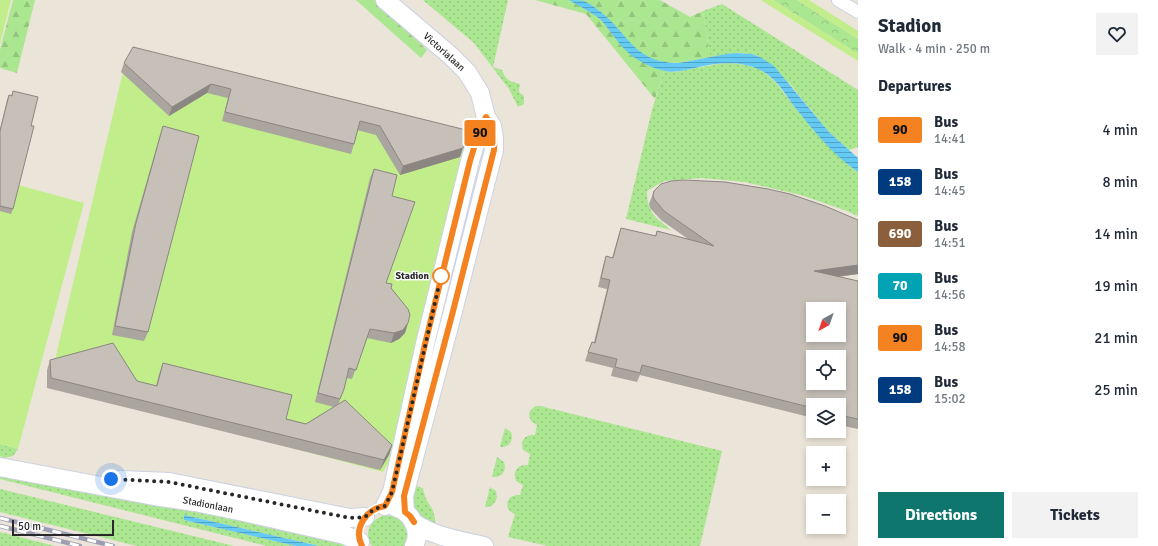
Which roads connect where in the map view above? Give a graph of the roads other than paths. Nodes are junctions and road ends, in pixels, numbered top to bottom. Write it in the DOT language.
graph roads {
  1 [pos="385,0"];
  2 [pos="838,0"];
  3 [pos="858,12"];
  4 [pos="486,117"];
  5 [pos="0,467"];
  6 [pos="54,476"];
  7 [pos="385,506"];
  8 [pos="365,517"];
  9 [pos="410,517"];
  10 [pos="361,544"];
  11 [pos="414,546"];
  12 [pos="484,546"];
  1 -- 4 [label="street, Victorialaan"];
  2 -- 3 [label="street"];
  4 -- 7 [label="street"];
  4 -- 9 [label="street, Victorialaan"];
  5 -- 6 [label="street, Stadionlaan"];
  6 -- 8 [label="street, Stadionlaan"];
  6 -- 10 [label="street, Stadionlaan"];
  7 -- 8 [label="street"];
  7 -- 9 [label="street"];
  8 -- 10 [label="street"];
  9 -- 11 [label="street, Victorialaan"];
  9 -- 12 [label="street"];
}
